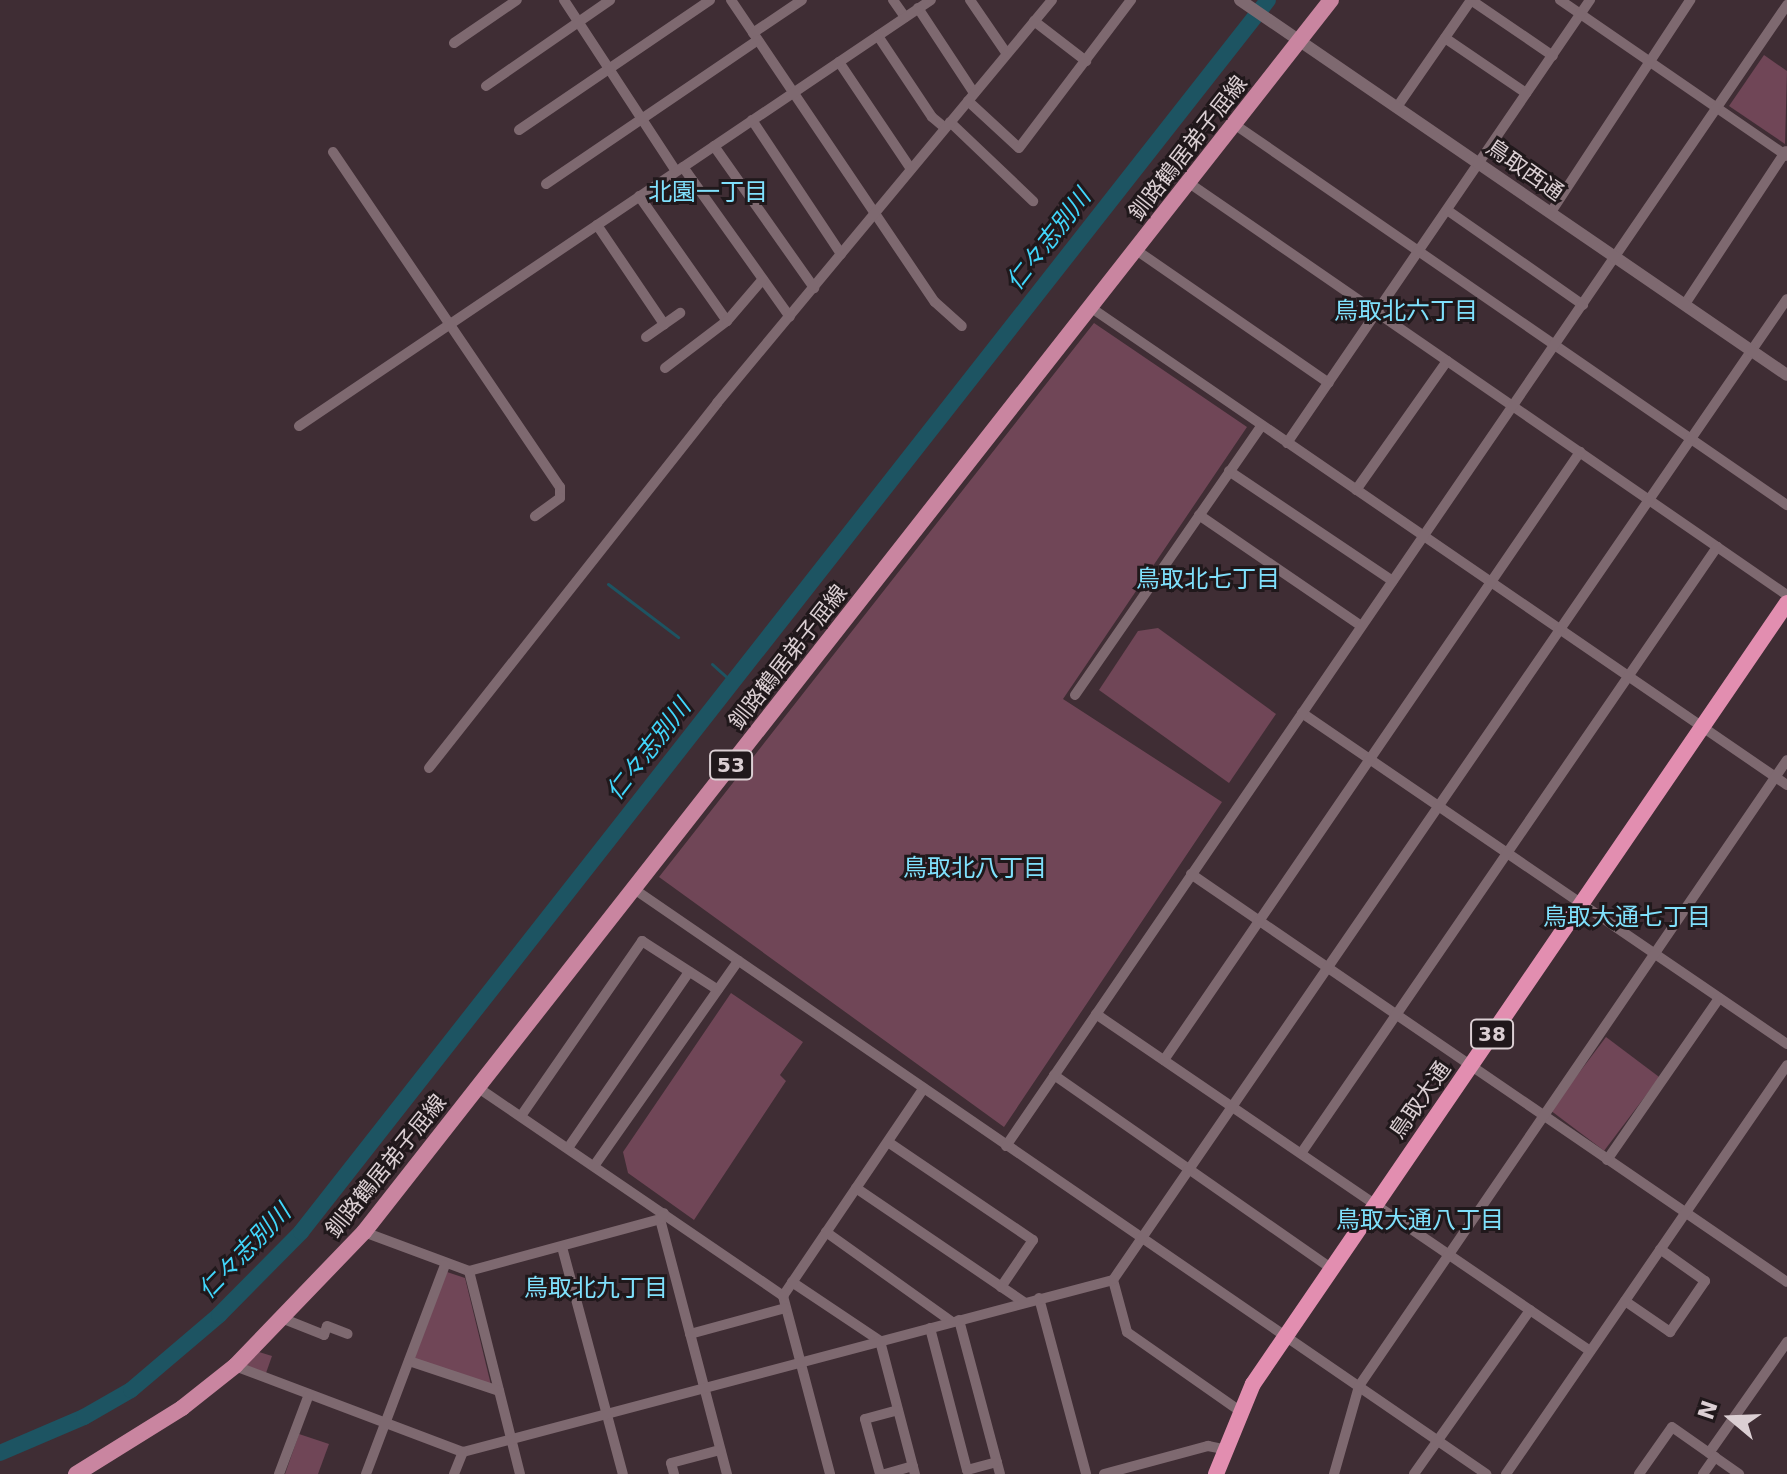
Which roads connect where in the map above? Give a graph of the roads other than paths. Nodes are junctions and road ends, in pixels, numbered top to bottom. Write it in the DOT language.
graph roads {
  1 [pos="517,0"];
  2 [pos="564,0"];
  3 [pos="610,0"];
  4 [pos="710,0"];
  5 [pos="731,0"];
  6 [pos="802,0"];
  7 [pos="893,0"];
  8 [pos="931,0"];
  9 [pos="970,0"];
  10 [pos="1052,0"];
  11 [pos="1131,0"];
  12 [pos="1240,0"];
  13 [pos="1331,0"];
  14 [pos="1471,0"];
  15 [pos="1560,0"];
  16 [pos="1590,0"];
  17 [pos="1690,0"];
  18 [pos="1787,5"];
  19 [pos="918,8"];
  20 [pos="1580,14"];
  21 [pos="905,17"];
  22 [pos="1034,21"];
  23 [pos="579,22"];
  24 [pos="756,36"];
  25 [pos="878,36"];
  26 [pos="1295,37"];
  27 [pos="1445,38"];
  28 [pos="454,43"];
  29 [pos="1007,54"];
  30 [pos="1553,56"];
  31 [pos="1649,60"];
  32 [pos="1086,61"];
  33 [pos="839,62"];
  34 [pos="609,69"];
  35 [pos="486,86"];
  36 [pos="794,92"];
  37 [pos="1526,93"];
  38 [pos="971,97"];
  39 [pos="1397,107"];
  40 [pos="1717,107"];
  41 [pos="641,119"];
  42 [pos="752,120"];
  43 [pos="1234,124"];
  44 [pos="948,125"];
  45 [pos="519,130"];
  46 [pos="714,146"];
  47 [pos="333,152"];
  48 [pos="1786,153"];
  49 [pos="1479,163"];
  50 [pos="680,169"];
  51 [pos="911,169"];
  52 [pos="1189,183"];
  53 [pos="546,184"];
  54 [pos="639,196"];
  55 [pos="1033,201"];
  56 [pos="1447,210"];
  57 [pos="1551,212"];
  58 [pos="874,214"];
  59 [pos="597,225"];
  60 [pos="1136,250"];
  61 [pos="1419,251"];
  62 [pos="841,254"];
  63 [pos="1615,257"];
  64 [pos="763,279"];
  65 [pos="814,288"];
  66 [pos="1787,299"];
  67 [pos="1685,304"];
  68 [pos="1583,305"];
  69 [pos="1090,307"];
  70 [pos="1377,312"];
  71 [pos="680,313"];
  72 [pos="790,317"];
  73 [pos="727,321"];
  74 [pos="450,323"];
  75 [pos="664,324"];
  76 [pos="962,326"];
  77 [pos="646,337"];
  78 [pos="1555,344"];
  79 [pos="1752,350"];
  80 [pos="1447,361"];
  81 [pos="665,368"];
  82 [pos="1787,375"];
  83 [pos="1329,383"];
  84 [pos="1513,406"];
  85 [pos="1262,425"];
  86 [pos="299,426"];
  87 [pos="1692,439"];
  88 [pos="1287,443"];
  89 [pos="1580,452"];
  90 [pos="1229,471"];
  91 [pos="1356,490"];
  92 [pos="1648,499"];
  93 [pos="1787,505"];
  94 [pos="1199,515"];
  95 [pos="535,516"];
  96 [pos="1424,536"];
  97 [pos="1717,547"];
  98 [pos="1393,581"];
  99 [pos="1490,583"];
  100 [pos="1787,595"];
  101 [pos="1787,603"];
  102 [pos="1361,626"];
  103 [pos="1559,630"];
  104 [pos="1628,677"];
  105 [pos="1075,695"];
  106 [pos="1302,713"];
  107 [pos="1702,727"];
  108 [pos="1370,760"];
  109 [pos="1787,760"];
  110 [pos="429,768"];
  111 [pos="1775,777"];
  112 [pos="1787,785"];
  113 [pos="1438,807"];
  114 [pos="1505,852"];
  115 [pos="1191,874"];
  116 [pos="634,889"];
  117 [pos="1580,904"];
  118 [pos="1259,922"];
  119 [pos="1654,954"];
  120 [pos="738,961"];
  121 [pos="1327,968"];
  122 [pos="689,972"];
  123 [pos="718,990"];
  124 [pos="1719,998"];
  125 [pos="1096,1014"];
  126 [pos="1396,1015"];
  127 [pos="1787,1044"];
  128 [pos="1164,1060"];
  129 [pos="1787,1065"];
  130 [pos="1471,1066"];
  131 [pos="1054,1075"];
  132 [pos="477,1087"];
  133 [pos="924,1088"];
  134 [pos="1232,1107"];
  135 [pos="521,1116"];
  136 [pos="1544,1116"];
  137 [pos="888,1142"];
  138 [pos="1006,1146"];
  139 [pos="568,1148"];
  140 [pos="1302,1152"];
  141 [pos="1607,1160"];
  142 [pos="594,1166"];
  143 [pos="1190,1168"];
  144 [pos="856,1188"];
  145 [pos="1374,1205"];
  146 [pos="1684,1213"];
  147 [pos="662,1216"];
  148 [pos="364,1232"];
  149 [pos="826,1232"];
  150 [pos="1143,1237"];
  151 [pos="562,1247"];
  152 [pos="1660,1249"];
  153 [pos="1448,1254"];
  154 [pos="445,1265"];
  155 [pos="1332,1269"];
  156 [pos="469,1271"];
  157 [pos="1113,1280"];
  158 [pos="1787,1281"];
  159 [pos="792,1282"];
  160 [pos="1001,1287"];
  161 [pos="783,1296"];
  162 [pos="1039,1298"];
  163 [pos="1625,1301"];
  164 [pos="1024,1302"];
  165 [pos="786,1308"];
  166 [pos="1530,1310"];
  167 [pos="284,1319"];
  168 [pos="956,1321"];
  169 [pos="930,1328"];
  170 [pos="348,1334"];
  171 [pos="690,1334"];
  172 [pos="1287,1335"];
  173 [pos="880,1341"];
  174 [pos="1787,1342"];
  175 [pos="1590,1351"];
  176 [pos="409,1361"];
  177 [pos="800,1363"];
  178 [pos="235,1366"];
  179 [pos="1359,1386"];
  180 [pos="705,1388"];
  181 [pos="499,1391"];
  182 [pos="309,1394"];
  183 [pos="898,1410"];
  184 [pos="1240,1411"];
  185 [pos="607,1413"];
  186 [pos="385,1423"];
  187 [pos="511,1439"];
  188 [pos="1438,1440"];
  189 [pos="1224,1449"];
  190 [pos="720,1450"];
  191 [pos="463,1452"];
  192 [pos="1712,1455"];
  193 [pos="997,1462"];
  194 [pos="914,1470"];
  195 [pos="1470,1470"];
  196 [pos="1509,1473"];
  197 [pos="76,1474"];
  198 [pos="279,1474"];
  199 [pos="366,1474"];
  200 [pos="454,1474"];
  201 [pos="520,1474"];
  202 [pos="623,1474"];
  203 [pos="674,1474"];
  204 [pos="727,1474"];
  205 [pos="830,1474"];
  206 [pos="883,1474"];
  207 [pos="1000,1474"];
  208 [pos="1086,1474"];
  209 [pos="1104,1474"];
  210 [pos="1216,1474"];
  211 [pos="1334,1474"];
  212 [pos="1414,1474"];
  213 [pos="1486,1474"];
  214 [pos="1639,1474"];
  215 [pos="1703,1474"];
  216 [pos="1739,1474"];
  1 -- 28 [label="street"];
  2 -- 23 [label="street"];
  3 -- 23 [label="street"];
  4 -- 34 [label="street"];
  5 -- 24 [label="street"];
  6 -- 24 [label="street"];
  7 -- 21 [label="street"];
  8 -- 19 [label="street"];
  9 -- 29 [label="street"];
  10 -- 22 [label="street"];
  11 -- 32 [label="street"];
  12 -- 26 [label="street, 鳥取西通"];
  13 -- 26 [label="main road, 釧路鶴居弟子屈線 / 53"];
  14 -- 27 [label="street"];
  14 -- 30 [label="street"];
  15 -- 20 [label="street"];
  16 -- 20 [label="street"];
  17 -- 31 [label="street"];
  18 -- 40 [label="street"];
  19 -- 21 [label="street"];
  19 -- 38 [label="street"];
  20 -- 30 [label="street"];
  20 -- 31 [label="street"];
  21 -- 25 [label="street"];
  22 -- 29 [label="street"];
  22 -- 32 [label="street"];
  23 -- 34 [label="street"];
  23 -- 35 [label="street"];
  24 -- 36 [label="street"];
  24 -- 41 [label="street"];
  25 -- 33 [label="street"];
  25 -- 44 [label="street"];
  26 -- 39 [label="street, 鳥取西通"];
  26 -- 43 [label="main road, 釧路鶴居弟子屈線 / 53"];
  27 -- 37 [label="street"];
  27 -- 39 [label="street"];
  29 -- 38 [label="street"];
  30 -- 37 [label="street"];
  31 -- 40 [label="street"];
  31 -- 57 [label="street"];
  32 -- 38 [label="street"];
  33 -- 36 [label="street"];
  33 -- 51 [label="street"];
  34 -- 41 [label="street"];
  34 -- 45 [label="street"];
  36 -- 42 [label="street"];
  36 -- 58 [label="street"];
  37 -- 49 [label="street"];
  38 -- 44 [label="street"];
  39 -- 49 [label="street, 鳥取西通"];
  40 -- 48 [label="street"];
  40 -- 63 [label="street"];
  41 -- 50 [label="street"];
  41 -- 53 [label="street"];
  42 -- 46 [label="street"];
  42 -- 62 [label="street"];
  43 -- 52 [label="main road, 釧路鶴居弟子屈線 / 53"];
  43 -- 61 [label="street"];
  44 -- 51 [label="street"];
  44 -- 55 [label="street"];
  46 -- 50 [label="street"];
  46 -- 65 [label="street"];
  47 -- 74 [label="street"];
  48 -- 67 [label="street"];
  49 -- 56 [label="street"];
  49 -- 57 [label="street, 鳥取西通"];
  50 -- 54 [label="street"];
  50 -- 64 [label="street"];
  51 -- 58 [label="street"];
  52 -- 60 [label="main road, 釧路鶴居弟子屈線 / 53"];
  52 -- 70 [label="street"];
  54 -- 59 [label="street"];
  54 -- 73 [label="street"];
  56 -- 61 [label="street"];
  56 -- 68 [label="street"];
  57 -- 63 [label="street, 鳥取西通"];
  58 -- 62 [label="street"];
  58 -- 76 [label="street"];
  59 -- 74 [label="street"];
  59 -- 75 [label="street"];
  60 -- 69 [label="main road, 釧路鶴居弟子屈線 / 53"];
  60 -- 83 [label="street"];
  61 -- 70 [label="street"];
  61 -- 78 [label="street"];
  62 -- 65 [label="street"];
  63 -- 67 [label="street, 鳥取西通"];
  63 -- 68 [label="street"];
  64 -- 72 [label="street"];
  64 -- 73 [label="street"];
  65 -- 72 [label="street"];
  66 -- 79 [label="street"];
  67 -- 79 [label="street, 鳥取西通"];
  68 -- 78 [label="street"];
  69 -- 85 [label="street"];
  69 -- 116 [label="main road, 釧路鶴居弟子屈線 / 53"];
  70 -- 80 [label="street"];
  70 -- 83 [label="street"];
  71 -- 75 [label="street"];
  72 -- 110 [label="street"];
  73 -- 81 [label="street"];
  74 -- 86 [label="street"];
  74 -- 95 [label="street"];
  75 -- 77 [label="street"];
  78 -- 84 [label="street"];
  78 -- 87 [label="street"];
  79 -- 82 [label="street, 鳥取西通"];
  79 -- 87 [label="street"];
  80 -- 84 [label="street"];
  80 -- 91 [label="street"];
  83 -- 88 [label="street"];
  84 -- 89 [label="street"];
  84 -- 96 [label="street"];
  85 -- 88 [label="street"];
  85 -- 90 [label="street"];
  87 -- 92 [label="street"];
  87 -- 93 [label="street"];
  88 -- 91 [label="street"];
  89 -- 92 [label="street"];
  89 -- 99 [label="street"];
  90 -- 94 [label="street"];
  90 -- 98 [label="street"];
  91 -- 96 [label="street"];
  92 -- 97 [label="street"];
  92 -- 103 [label="street"];
  94 -- 102 [label="street"];
  94 -- 105 [label="street"];
  96 -- 98 [label="street"];
  96 -- 99 [label="street"];
  97 -- 100 [label="street"];
  97 -- 104 [label="street"];
  98 -- 102 [label="street"];
  99 -- 103 [label="street"];
  99 -- 108 [label="street"];
  101 -- 107 [label="highway, 鳥取大通 / 38"];
  102 -- 106 [label="street"];
  103 -- 104 [label="street"];
  103 -- 113 [label="street"];
  104 -- 107 [label="street"];
  104 -- 114 [label="street"];
  106 -- 108 [label="street"];
  106 -- 115 [label="street"];
  107 -- 111 [label="street"];
  107 -- 117 [label="highway, 鳥取大通 / 38"];
  108 -- 113 [label="street"];
  108 -- 118 [label="street"];
  109 -- 111 [label="street"];
  111 -- 112 [label="street"];
  111 -- 119 [label="street"];
  113 -- 114 [label="street"];
  113 -- 121 [label="street"];
  114 -- 117 [label="street"];
  114 -- 126 [label="street"];
  115 -- 118 [label="street"];
  115 -- 125 [label="street"];
  116 -- 120 [label="street"];
  116 -- 132 [label="main road, 釧路鶴居弟子屈線 / 53"];
  117 -- 119 [label="street"];
  117 -- 130 [label="highway, 鳥取大通 / 38"];
  118 -- 121 [label="street"];
  118 -- 128 [label="street"];
  119 -- 124 [label="street"];
  119 -- 136 [label="street"];
  120 -- 123 [label="street"];
  120 -- 133 [label="street"];
  121 -- 126 [label="street"];
  121 -- 134 [label="street"];
  122 -- 123 [label="street"];
  122 -- 135 [label="street"];
  122 -- 139 [label="street"];
  123 -- 142 [label="street"];
  124 -- 127 [label="street"];
  124 -- 141 [label="street"];
  125 -- 128 [label="street"];
  125 -- 131 [label="street"];
  126 -- 130 [label="street"];
  126 -- 140 [label="street"];
  128 -- 134 [label="street"];
  129 -- 146 [label="street"];
  130 -- 136 [label="street"];
  130 -- 145 [label="highway, 鳥取大通 / 38"];
  131 -- 138 [label="street"];
  131 -- 143 [label="street"];
  132 -- 135 [label="street"];
  132 -- 148 [label="main road, 釧路鶴居弟子屈線 / 53"];
  133 -- 137 [label="street"];
  133 -- 138 [label="street"];
  134 -- 140 [label="street"];
  134 -- 143 [label="street"];
  135 -- 139 [label="street"];
  136 -- 141 [label="street"];
  136 -- 153 [label="street"];
  137 -- 144 [label="street"];
  137 -- 160 [label="street"];
  138 -- 150 [label="street"];
  139 -- 142 [label="street"];
  140 -- 145 [label="street"];
  141 -- 146 [label="street"];
  142 -- 147 [label="street"];
  143 -- 150 [label="street"];
  143 -- 155 [label="street"];
  144 -- 149 [label="street"];
  144 -- 160 [label="street"];
  145 -- 153 [label="street"];
  145 -- 155 [label="highway, 鳥取大通 / 38"];
  146 -- 152 [label="street"];
  146 -- 158 [label="street"];
  147 -- 151 [label="street"];
  147 -- 161 [label="street"];
  147 -- 171 [label="street"];
  148 -- 154 [label="street"];
  148 -- 167 [label="main road, 釧路鶴居弟子屈線 / 53"];
  149 -- 159 [label="street"];
  149 -- 168 [label="street"];
  150 -- 157 [label="street"];
  150 -- 172 [label="street"];
  151 -- 156 [label="street"];
  151 -- 185 [label="street"];
  152 -- 163 [label="street"];
  152 -- 163 [label="street"];
  153 -- 166 [label="street"];
  153 -- 179 [label="street"];
  154 -- 156 [label="street"];
  154 -- 176 [label="street"];
  155 -- 172 [label="highway, 鳥取大通 / 38"];
  156 -- 181 [label="street"];
  157 -- 162 [label="street"];
  157 -- 184 [label="street"];
  159 -- 161 [label="street"];
  159 -- 173 [label="street"];
  160 -- 164 [label="street"];
  161 -- 165 [label="street"];
  162 -- 164 [label="street"];
  162 -- 208 [label="street"];
  163 -- 175 [label="street"];
  164 -- 168 [label="street"];
  165 -- 171 [label="street"];
  165 -- 177 [label="street"];
  166 -- 175 [label="street"];
  166 -- 188 [label="street"];
  167 -- 170 [label="street"];
  167 -- 178 [label="main road, 釧路鶴居弟子屈線 / 53"];
  168 -- 169 [label="street"];
  168 -- 193 [label="street"];
  169 -- 173 [label="street"];
  169 -- 193 [label="street"];
  171 -- 180 [label="street"];
  172 -- 179 [label="street"];
  172 -- 184 [label="highway, 鳥取大通 / 38"];
  173 -- 177 [label="street"];
  173 -- 183 [label="street"];
  174 -- 192 [label="street"];
  175 -- 196 [label="street"];
  176 -- 181 [label="street"];
  176 -- 186 [label="street"];
  177 -- 180 [label="street"];
  177 -- 205 [label="street"];
  178 -- 182 [label="street"];
  178 -- 197 [label="main road, 釧路鶴居弟子屈線 / 53"];
  179 -- 188 [label="street"];
  179 -- 211 [label="street"];
  180 -- 185 [label="street"];
  180 -- 190 [label="street"];
  181 -- 187 [label="street"];
  182 -- 186 [label="street"];
  182 -- 198 [label="street"];
  183 -- 194 [label="street"];
  183 -- 206 [label="street"];
  184 -- 189 [label="highway, 鳥取大通 / 38"];
  185 -- 187 [label="street"];
  185 -- 202 [label="street"];
  186 -- 191 [label="street"];
  186 -- 199 [label="street"];
  187 -- 191 [label="street"];
  187 -- 201 [label="street"];
  188 -- 195 [label="street"];
  188 -- 212 [label="street"];
  189 -- 209 [label="street"];
  189 -- 210 [label="highway, 鳥取大通 / 38"];
  190 -- 203 [label="street"];
  190 -- 204 [label="street"];
  191 -- 200 [label="street"];
  192 -- 214 [label="street"];
  192 -- 215 [label="street"];
  192 -- 216 [label="street"];
  193 -- 207 [label="street"];
  194 -- 206 [label="street"];
  195 -- 213 [label="street"];
}
